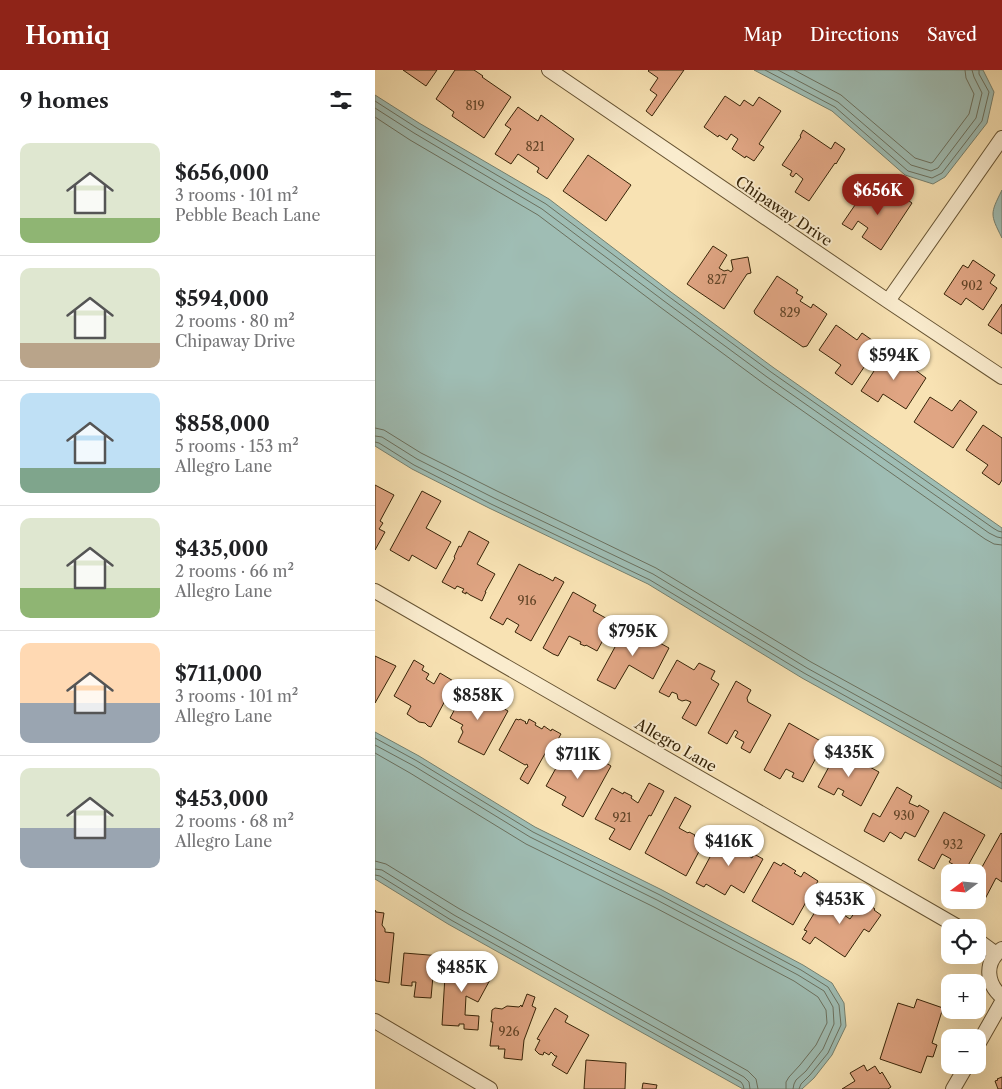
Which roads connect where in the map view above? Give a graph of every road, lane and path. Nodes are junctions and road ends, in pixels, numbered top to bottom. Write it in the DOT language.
graph roads {
  1 [pos="549,70"];
  2 [pos="1002,138"];
  3 [pos="888,301"];
  4 [pos="1002,377"];
  5 [pos="375,591"];
  6 [pos="944,919"];
  7 [pos="986,945"];
  8 [pos="999,952"];
  9 [pos="1002,997"];
  10 [pos="1002,1002"];
  11 [pos="375,1021"];
  12 [pos="986,1030"];
  13 [pos="962,1074"];
  14 [pos="490,1089"];
  15 [pos="953,1089"];
  1 -- 3 [label="street, Chipaway Drive"];
  2 -- 3 [label="street"];
  3 -- 4 [label="street, Chipaway Drive"];
  5 -- 6 [label="street, Allegro Lane"];
  7 -- 8 [label="street"];
  8 -- 9 [label="street"];
  10 -- 12 [label="street"];
  11 -- 14 [label="street"];
  13 -- 15 [label="street"];
}
